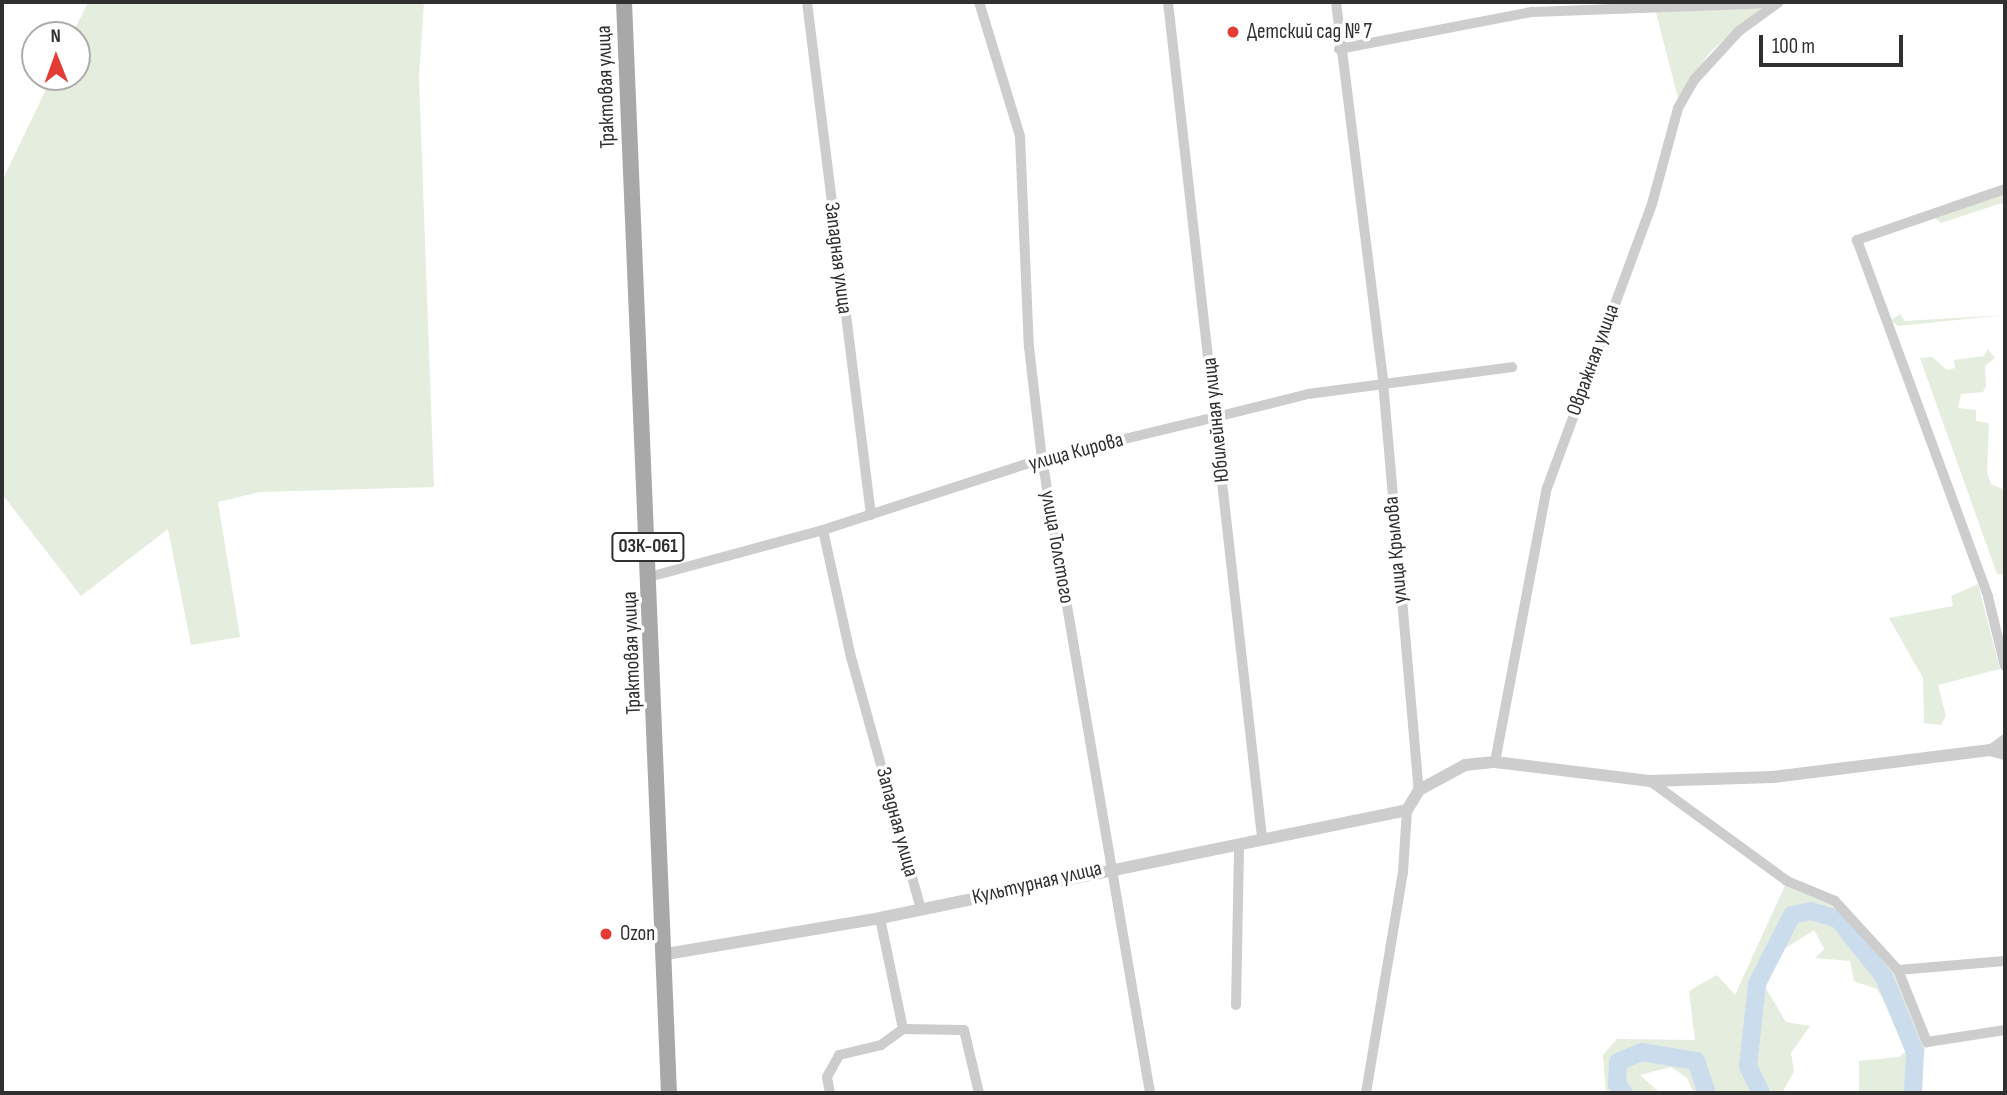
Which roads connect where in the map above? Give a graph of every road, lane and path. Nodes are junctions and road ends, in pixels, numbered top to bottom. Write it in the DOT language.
graph roads {
  1 [pos="624,2"];
  2 [pos="807,2"];
  3 [pos="979,2"];
  4 [pos="1168,2"];
  5 [pos="1336,2"];
  6 [pos="1778,2"];
  7 [pos="1339,49"];
  8 [pos="2005,189"];
  9 [pos="1512,367"];
  10 [pos="1383,382"];
  11 [pos="1216,417"];
  12 [pos="1042,459"];
  13 [pos="871,515"];
  14 [pos="823,530"];
  15 [pos="649,577"];
  16 [pos="2005,666"];
  17 [pos="2005,739"];
  18 [pos="1990,750"];
  19 [pos="2005,754"];
  20 [pos="1495,762"];
  21 [pos="1649,780"];
  22 [pos="1419,790"];
  23 [pos="1407,810"];
  24 [pos="1262,838"];
  25 [pos="1238,845"];
  26 [pos="1113,867"];
  27 [pos="921,909"];
  28 [pos="880,918"];
  29 [pos="666,954"];
  30 [pos="2005,961"];
  31 [pos="1898,970"];
  32 [pos="1236,1005"];
  33 [pos="903,1029"];
  34 [pos="2005,1030"];
  35 [pos="668,1093"];
  36 [pos="830,1093"];
  37 [pos="979,1093"];
  38 [pos="1150,1093"];
  39 [pos="1366,1093"];
  1 -- 15 [label="main road, Трактовая улица / 03К-061"];
  2 -- 13 [label="street, Западная улица"];
  3 -- 12 [label="street, улица Толстого"];
  4 -- 11 [label="street, Юбилейная улица"];
  5 -- 7 [label="street, улица Крылова"];
  6 -- 7 [label="street"];
  6 -- 20 [label="street, Овражная улица"];
  7 -- 10 [label="street, улица Крылова"];
  8 -- 16 [label="street"];
  9 -- 10 [label="street, улица Кирова"];
  10 -- 11 [label="street, улица Кирова"];
  10 -- 22 [label="street, улица Крылова"];
  11 -- 12 [label="street, улица Кирова"];
  11 -- 24 [label="street, Юбилейная улица"];
  12 -- 13 [label="street, улица Кирова"];
  12 -- 26 [label="street, улица Толстого"];
  13 -- 14 [label="street, улица Кирова"];
  14 -- 15 [label="street, улица Кирова"];
  14 -- 27 [label="street, Западная улица"];
  15 -- 29 [label="main road, Трактовая улица / 03К-061"];
  17 -- 18 [label="street"];
  18 -- 19 [label="street"];
  18 -- 21 [label="street"];
  20 -- 21 [label="street"];
  20 -- 22 [label="street"];
  21 -- 31 [label="street"];
  22 -- 23 [label="street"];
  23 -- 24 [label="street, Культурная улица"];
  23 -- 39 [label="street"];
  24 -- 25 [label="street, Культурная улица"];
  25 -- 26 [label="street, Культурная улица"];
  25 -- 32 [label="street"];
  26 -- 27 [label="street, Культурная улица"];
  26 -- 38 [label="street, улица Толстого"];
  27 -- 28 [label="street, Культурная улица"];
  28 -- 29 [label="street, Культурная улица"];
  28 -- 33 [label="street"];
  29 -- 35 [label="main road, Трактовая улица / 03К-061"];
  30 -- 31 [label="street"];
  31 -- 34 [label="street"];
  33 -- 36 [label="street"];
  33 -- 37 [label="street"];
}
